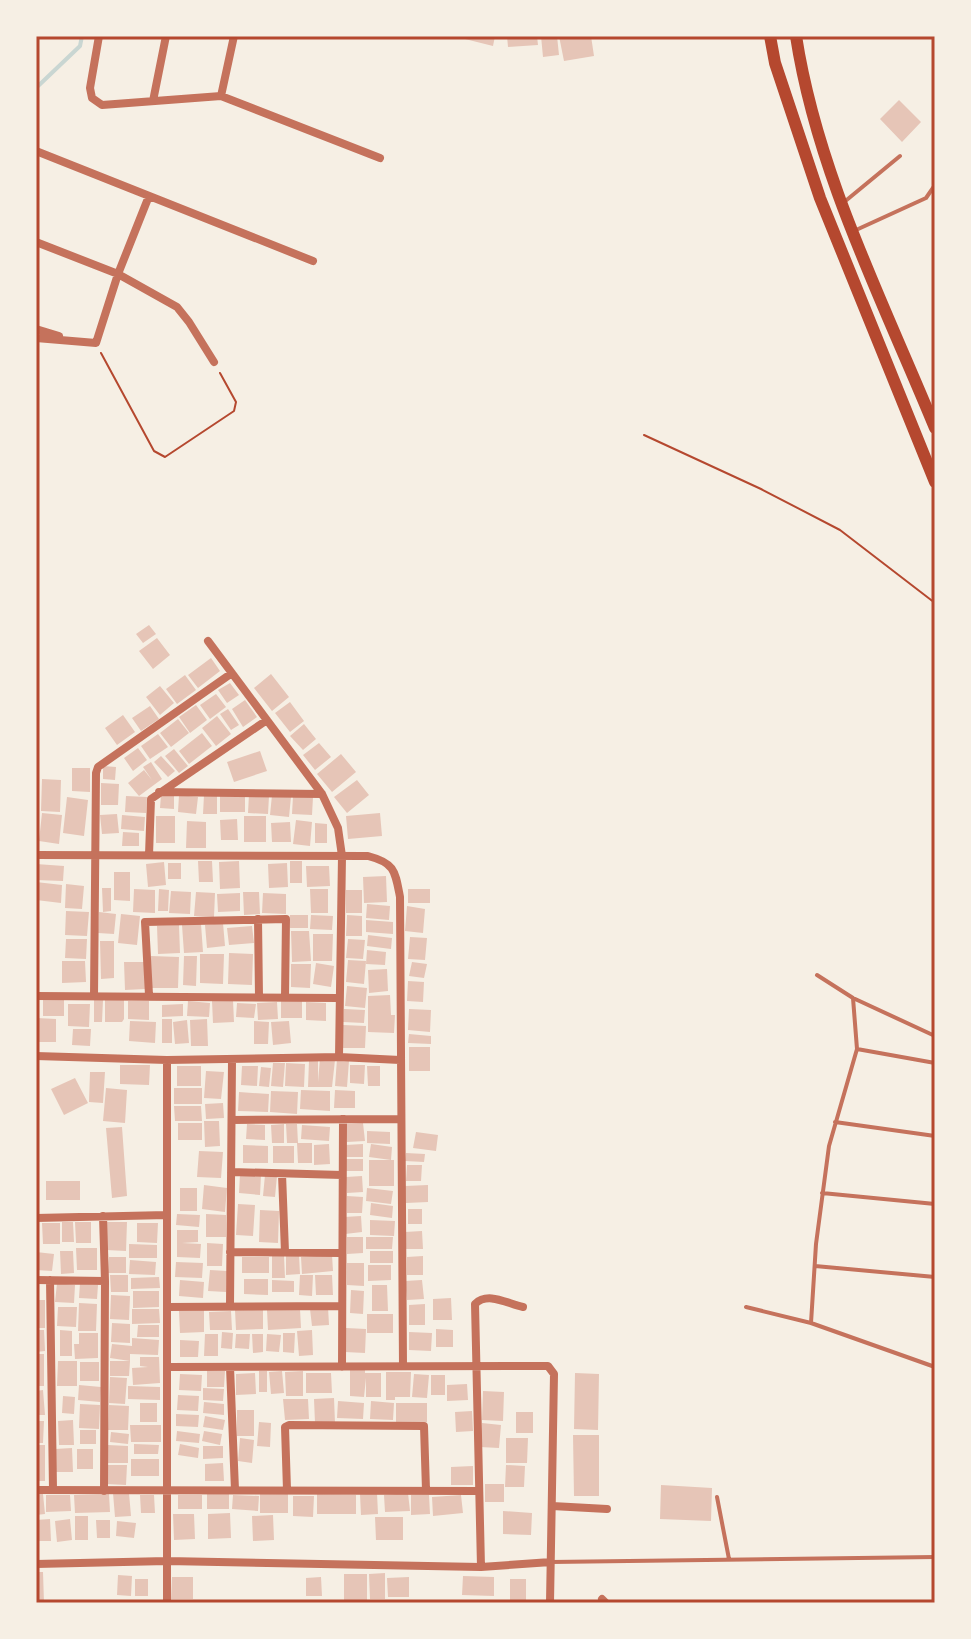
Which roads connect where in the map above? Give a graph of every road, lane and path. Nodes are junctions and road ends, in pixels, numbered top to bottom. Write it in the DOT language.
graph roads {
  1 [pos="99,36"];
  2 [pos="166,36"];
  3 [pos="234,36"];
  4 [pos="770,36"];
  5 [pos="796,36"];
  6 [pos="221,96"];
  7 [pos="153,101"];
  8 [pos="36,151"];
  9 [pos="900,156"];
  10 [pos="380,158"];
  11 [pos="935,185"];
  12 [pos="149,196"];
  13 [pos="842,204"];
  14 [pos="854,230"];
  15 [pos="36,242"];
  16 [pos="313,261"];
  17 [pos="118,274"];
  18 [pos="36,329"];
  19 [pos="36,338"];
  20 [pos="67,339"];
  21 [pos="96,343"];
  22 [pos="214,362"];
  23 [pos="934,423"];
  24 [pos="644,435"];
  25 [pos="935,482"];
  26 [pos="935,603"];
  27 [pos="208,641"];
  28 [pos="232,673"];
  29 [pos="267,720"];
  30 [pos="159,792"];
  31 [pos="322,794"];
  32 [pos="36,855"];
  33 [pos="96,855"];
  34 [pos="149,855"];
  35 [pos="342,856"];
  36 [pos="258,919"];
  37 [pos="817,975"];
  38 [pos="149,995"];
  39 [pos="36,996"];
  40 [pos="94,996"];
  41 [pos="259,997"];
  42 [pos="285,997"];
  43 [pos="338,998"];
  44 [pos="853,998"];
  45 [pos="935,1036"];
  46 [pos="857,1049"];
  47 [pos="36,1056"];
  48 [pos="339,1057"];
  49 [pos="167,1060"];
  50 [pos="232,1060"];
  51 [pos="400,1060"];
  52 [pos="935,1063"];
  53 [pos="343,1119"];
  54 [pos="400,1119"];
  55 [pos="232,1120"];
  56 [pos="835,1122"];
  57 [pos="935,1136"];
  58 [pos="231,1172"];
  59 [pos="282,1174"];
  60 [pos="342,1175"];
  61 [pos="822,1193"];
  62 [pos="935,1204"];
  63 [pos="167,1215"];
  64 [pos="103,1216"];
  65 [pos="36,1218"];
  66 [pos="230,1252"];
  67 [pos="285,1252"];
  68 [pos="341,1253"];
  69 [pos="815,1266"];
  70 [pos="935,1277"];
  71 [pos="36,1280"];
  72 [pos="50,1280"];
  73 [pos="105,1281"];
  74 [pos="230,1306"];
  75 [pos="341,1306"];
  76 [pos="167,1307"];
  77 [pos="523,1307"];
  78 [pos="746,1307"];
  79 [pos="811,1323"];
  80 [pos="403,1366"];
  81 [pos="476,1366"];
  82 [pos="167,1367"];
  83 [pos="230,1367"];
  84 [pos="342,1367"];
  85 [pos="935,1367"];
  86 [pos="36,1490"];
  87 [pos="53,1490"];
  88 [pos="235,1490"];
  89 [pos="287,1490"];
  90 [pos="426,1490"];
  91 [pos="104,1491"];
  92 [pos="168,1491"];
  93 [pos="479,1491"];
  94 [pos="717,1497"];
  95 [pos="552,1506"];
  96 [pos="607,1509"];
  97 [pos="935,1557"];
  98 [pos="729,1559"];
  99 [pos="167,1561"];
  100 [pos="551,1562"];
  101 [pos="36,1564"];
  102 [pos="481,1567"];
  103 [pos="167,1603"];
  104 [pos="550,1603"];
  1 -- 7 [label="street"];
  2 -- 7 [label="street"];
  3 -- 6 [label="street"];
  4 -- 25 [label="highway"];
  5 -- 13 [label="highway"];
  6 -- 7 [label="street"];
  6 -- 10 [label="street"];
  8 -- 12 [label="street"];
  9 -- 13 [label="lane"];
  11 -- 14 [label="lane"];
  12 -- 16 [label="street"];
  12 -- 17 [label="street"];
  13 -- 14 [label="highway"];
  14 -- 23 [label="highway"];
  15 -- 17 [label="street"];
  17 -- 21 [label="street"];
  17 -- 22 [label="street"];
  18 -- 20 [label="street"];
  19 -- 20 [label="street"];
  20 -- 21 [label="street"];
  21 -- 22 [label="path"];
  24 -- 26 [label="path"];
  27 -- 28 [label="street"];
  28 -- 29 [label="street"];
  28 -- 33 [label="street"];
  29 -- 30 [label="street"];
  29 -- 31 [label="street"];
  30 -- 31 [label="street"];
  30 -- 34 [label="street"];
  31 -- 35 [label="street"];
  32 -- 33 [label="street"];
  33 -- 34 [label="street"];
  33 -- 40 [label="street"];
  34 -- 35 [label="street"];
  35 -- 43 [label="street"];
  35 -- 51 [label="street"];
  36 -- 38 [label="street"];
  36 -- 41 [label="street"];
  36 -- 42 [label="street"];
  37 -- 44 [label="lane"];
  38 -- 40 [label="street"];
  38 -- 41 [label="street"];
  39 -- 40 [label="street"];
  41 -- 42 [label="street"];
  42 -- 43 [label="street"];
  43 -- 48 [label="street"];
  44 -- 45 [label="lane"];
  44 -- 46 [label="lane"];
  46 -- 52 [label="lane"];
  46 -- 56 [label="lane"];
  47 -- 49 [label="street"];
  48 -- 50 [label="street"];
  48 -- 51 [label="street"];
  49 -- 50 [label="street"];
  49 -- 63 [label="street"];
  50 -- 55 [label="street"];
  51 -- 54 [label="street"];
  53 -- 54 [label="street"];
  53 -- 55 [label="street"];
  53 -- 60 [label="street"];
  54 -- 80 [label="street"];
  55 -- 58 [label="street"];
  56 -- 57 [label="lane"];
  56 -- 61 [label="lane"];
  58 -- 59 [label="street"];
  58 -- 66 [label="street"];
  59 -- 60 [label="street"];
  59 -- 67 [label="street"];
  60 -- 68 [label="street"];
  61 -- 62 [label="lane"];
  61 -- 69 [label="lane"];
  63 -- 64 [label="street"];
  63 -- 76 [label="street"];
  64 -- 65 [label="street"];
  64 -- 73 [label="street"];
  66 -- 67 [label="street"];
  66 -- 74 [label="street"];
  67 -- 68 [label="street"];
  68 -- 75 [label="street"];
  69 -- 70 [label="lane"];
  69 -- 79 [label="lane"];
  71 -- 72 [label="street"];
  72 -- 73 [label="street"];
  72 -- 87 [label="street"];
  73 -- 91 [label="street"];
  74 -- 75 [label="street"];
  74 -- 76 [label="street"];
  75 -- 84 [label="street"];
  76 -- 82 [label="street"];
  77 -- 81 [label="street"];
  78 -- 79 [label="lane"];
  79 -- 85 [label="lane"];
  80 -- 81 [label="street"];
  80 -- 84 [label="street"];
  81 -- 93 [label="street"];
  81 -- 95 [label="street"];
  82 -- 83 [label="street"];
  82 -- 92 [label="street"];
  83 -- 84 [label="street"];
  83 -- 88 [label="street"];
  86 -- 87 [label="street"];
  87 -- 91 [label="street"];
  88 -- 89 [label="street"];
  88 -- 92 [label="street"];
  89 -- 90 [label="street"];
  89 -- 90 [label="street"];
  90 -- 93 [label="street"];
  91 -- 92 [label="street"];
  92 -- 99 [label="street"];
  93 -- 102 [label="street"];
  94 -- 98 [label="lane"];
  95 -- 96 [label="street"];
  95 -- 100 [label="street"];
  97 -- 98 [label="lane"];
  98 -- 100 [label="lane"];
  99 -- 101 [label="street"];
  99 -- 102 [label="street"];
  99 -- 103 [label="street"];
  100 -- 102 [label="street"];
  100 -- 104 [label="street"];
}
